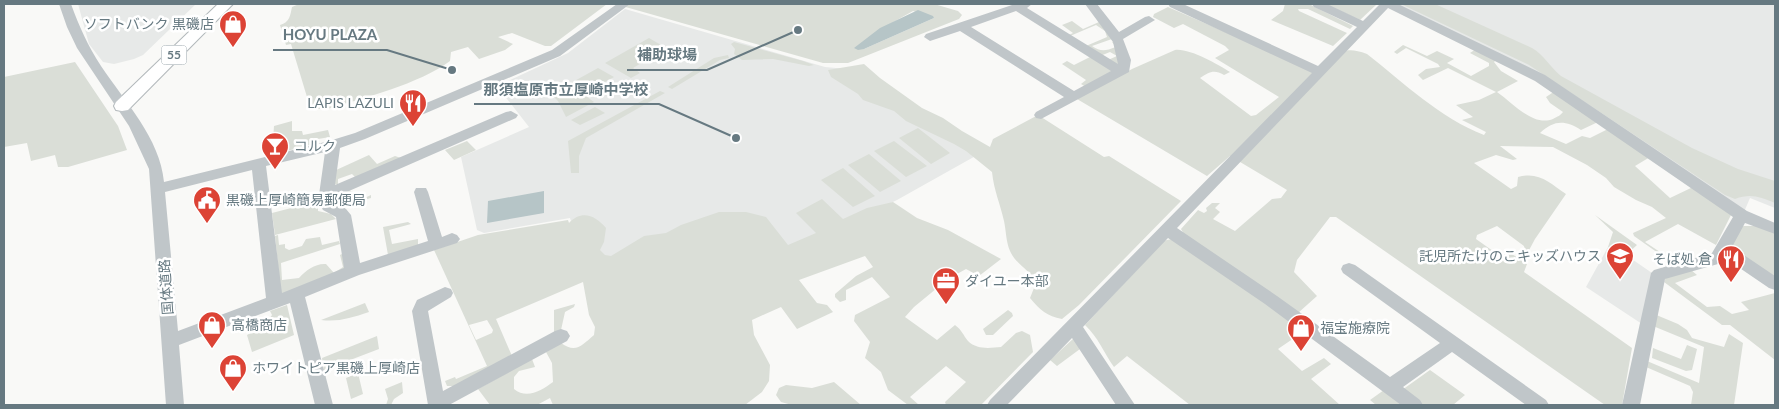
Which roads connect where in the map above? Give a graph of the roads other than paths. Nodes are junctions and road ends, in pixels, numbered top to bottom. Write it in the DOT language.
graph roads {
  1 [pos="65,4"];
  2 [pos="210,4"];
  3 [pos="226,4"];
  4 [pos="624,4"];
  5 [pos="1091,4"];
  6 [pos="1174,4"];
  7 [pos="1318,4"];
  8 [pos="1387,4"];
  9 [pos="1022,5"];
  10 [pos="1149,20"];
  11 [pos="962,26"];
  12 [pos="1365,26"];
  13 [pos="930,37"];
  14 [pos="1116,38"];
  15 [pos="1121,71"];
  16 [pos="1318,71"];
  17 [pos="1074,97"];
  18 [pos="118,101"];
  19 [pos="511,115"];
  20 [pos="1041,115"];
  21 [pos="333,145"];
  22 [pos="259,164"];
  23 [pos="158,189"];
  24 [pos="422,192"];
  25 [pos="326,195"];
  26 [pos="1742,216"];
  27 [pos="1167,229"];
  28 [pos="1775,229"];
  29 [pos="452,239"];
  30 [pos="436,243"];
  31 [pos="1724,249"];
  32 [pos="1349,269"];
  33 [pos="353,271"];
  34 [pos="1775,284"];
  35 [pos="445,293"];
  36 [pos="296,294"];
  37 [pos="275,302"];
  38 [pos="1073,326"];
  39 [pos="561,336"];
  40 [pos="170,341"];
  41 [pos="1452,343"];
  42 [pos="1390,387"];
  43 [pos="437,404"];
  44 [pos="175,405"];
  45 [pos="324,405"];
  46 [pos="996,405"];
  47 [pos="1126,405"];
  48 [pos="1414,405"];
  49 [pos="1540,405"];
  50 [pos="1631,405"];
  1 -- 18 [label="street, 国体道路"];
  2 -- 18 [label="main road, 55"];
  3 -- 18 [label="main road, 55"];
  4 -- 21 [label="street"];
  5 -- 14 [label="street"];
  6 -- 16 [label="street"];
  7 -- 12 [label="street"];
  8 -- 12 [label="street"];
  8 -- 26 [label="street"];
  9 -- 11 [label="street"];
  9 -- 15 [label="street"];
  10 -- 14 [label="street"];
  11 -- 13 [label="street"];
  11 -- 17 [label="street"];
  12 -- 16 [label="street"];
  14 -- 15 [label="street"];
  15 -- 17 [label="street"];
  16 -- 27 [label="street"];
  17 -- 20 [label="street"];
  18 -- 23 [label="street, 国体道路"];
  19 -- 25 [label="street"];
  21 -- 22 [label="street"];
  21 -- 25 [label="street"];
  22 -- 23 [label="street"];
  22 -- 37 [label="street"];
  23 -- 40 [label="street, 国体道路"];
  24 -- 30 [label="street"];
  25 -- 33 [label="street"];
  26 -- 28 [label="street"];
  26 -- 31 [label="street"];
  27 -- 38 [label="street"];
  27 -- 42 [label="street"];
  29 -- 30 [label="street"];
  30 -- 33 [label="street"];
  31 -- 34 [label="street"];
  31 -- 50 [label="street"];
  32 -- 41 [label="street"];
  33 -- 36 [label="street"];
  35 -- 43 [label="street"];
  36 -- 37 [label="street"];
  36 -- 45 [label="street"];
  37 -- 40 [label="street"];
  38 -- 46 [label="street"];
  38 -- 47 [label="street"];
  39 -- 43 [label="street"];
  40 -- 44 [label="street, 国体道路"];
  41 -- 42 [label="street"];
  41 -- 49 [label="street"];
  42 -- 48 [label="street"];
}
